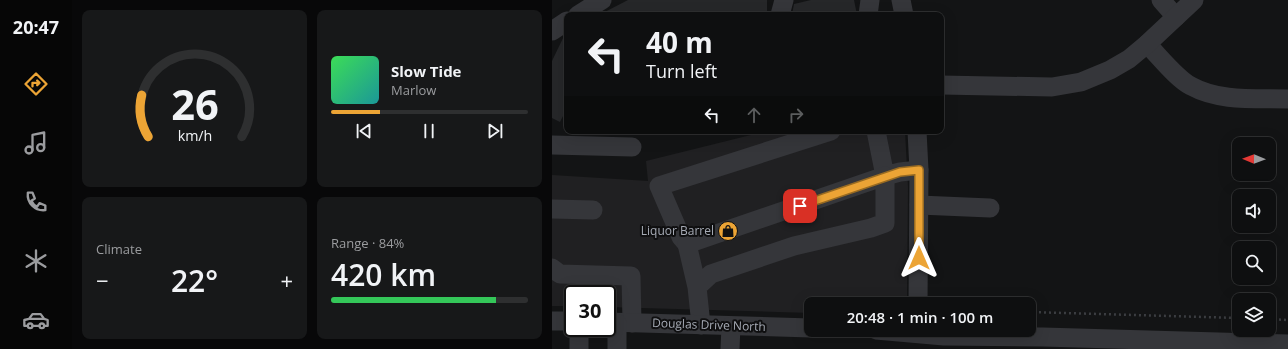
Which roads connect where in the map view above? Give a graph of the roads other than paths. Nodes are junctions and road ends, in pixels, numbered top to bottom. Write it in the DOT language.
graph roads {
  1 [pos="602,0"];
  2 [pos="784,0"];
  3 [pos="870,0"];
  4 [pos="901,0"];
  5 [pos="1161,0"];
  6 [pos="1194,0"];
  7 [pos="583,12"];
  8 [pos="781,12"];
  9 [pos="868,12"];
  10 [pos="903,12"];
  11 [pos="1176,17"];
  12 [pos="564,24"];
  13 [pos="552,31"];
  14 [pos="1147,44"];
  15 [pos="944,85"];
  16 [pos="1288,99"];
  17 [pos="822,134"];
  18 [pos="877,134"];
  19 [pos="917,134"];
  20 [pos="552,145"];
  21 [pos="632,147"];
  22 [pos="919,170"];
  23 [pos="886,176"];
  24 [pos="919,205"];
  25 [pos="990,208"];
  26 [pos="552,209"];
  27 [pos="593,210"];
  28 [pos="687,244"];
  29 [pos="552,268"];
  30 [pos="697,287"];
  31 [pos="918,297"];
  32 [pos="552,321"];
  33 [pos="564,321"];
  34 [pos="619,323"];
  35 [pos="701,325"];
  36 [pos="731,326"];
  37 [pos="804,328"];
  38 [pos="580,337"];
  39 [pos="918,338"];
  40 [pos="1031,343"];
  41 [pos="1288,344"];
  42 [pos="579,349"];
  43 [pos="617,349"];
  44 [pos="730,349"];
  1 -- 7 [label="street"];
  2 -- 8 [label="street"];
  3 -- 9 [label="street"];
  4 -- 10 [label="street"];
  5 -- 11 [label="street"];
  6 -- 11 [label="street"];
  11 -- 14 [label="street"];
  12 -- 13 [label="street"];
  14 -- 15 [label="street"];
  14 -- 16 [label="street"];
  17 -- 28 [label="street"];
  18 -- 23 [label="street"];
  19 -- 22 [label="street"];
  20 -- 21 [label="street"];
  22 -- 23 [label="street"];
  22 -- 24 [label="street"];
  23 -- 28 [label="street"];
  23 -- 30 [label="street"];
  24 -- 25 [label="street"];
  24 -- 31 [label="street"];
  26 -- 27 [label="street"];
  28 -- 30 [label="street"];
  29 -- 34 [label="street"];
  30 -- 35 [label="street"];
  32 -- 33 [label="street"];
  34 -- 35 [label="street, Douglas Drive North"];
  34 -- 43 [label="street"];
  35 -- 36 [label="street, Douglas Drive North"];
  36 -- 37 [label="street, Douglas Drive North"];
  36 -- 44 [label="street"];
  38 -- 42 [label="street"];
  39 -- 40 [label="street"];
  40 -- 41 [label="street"];
}
